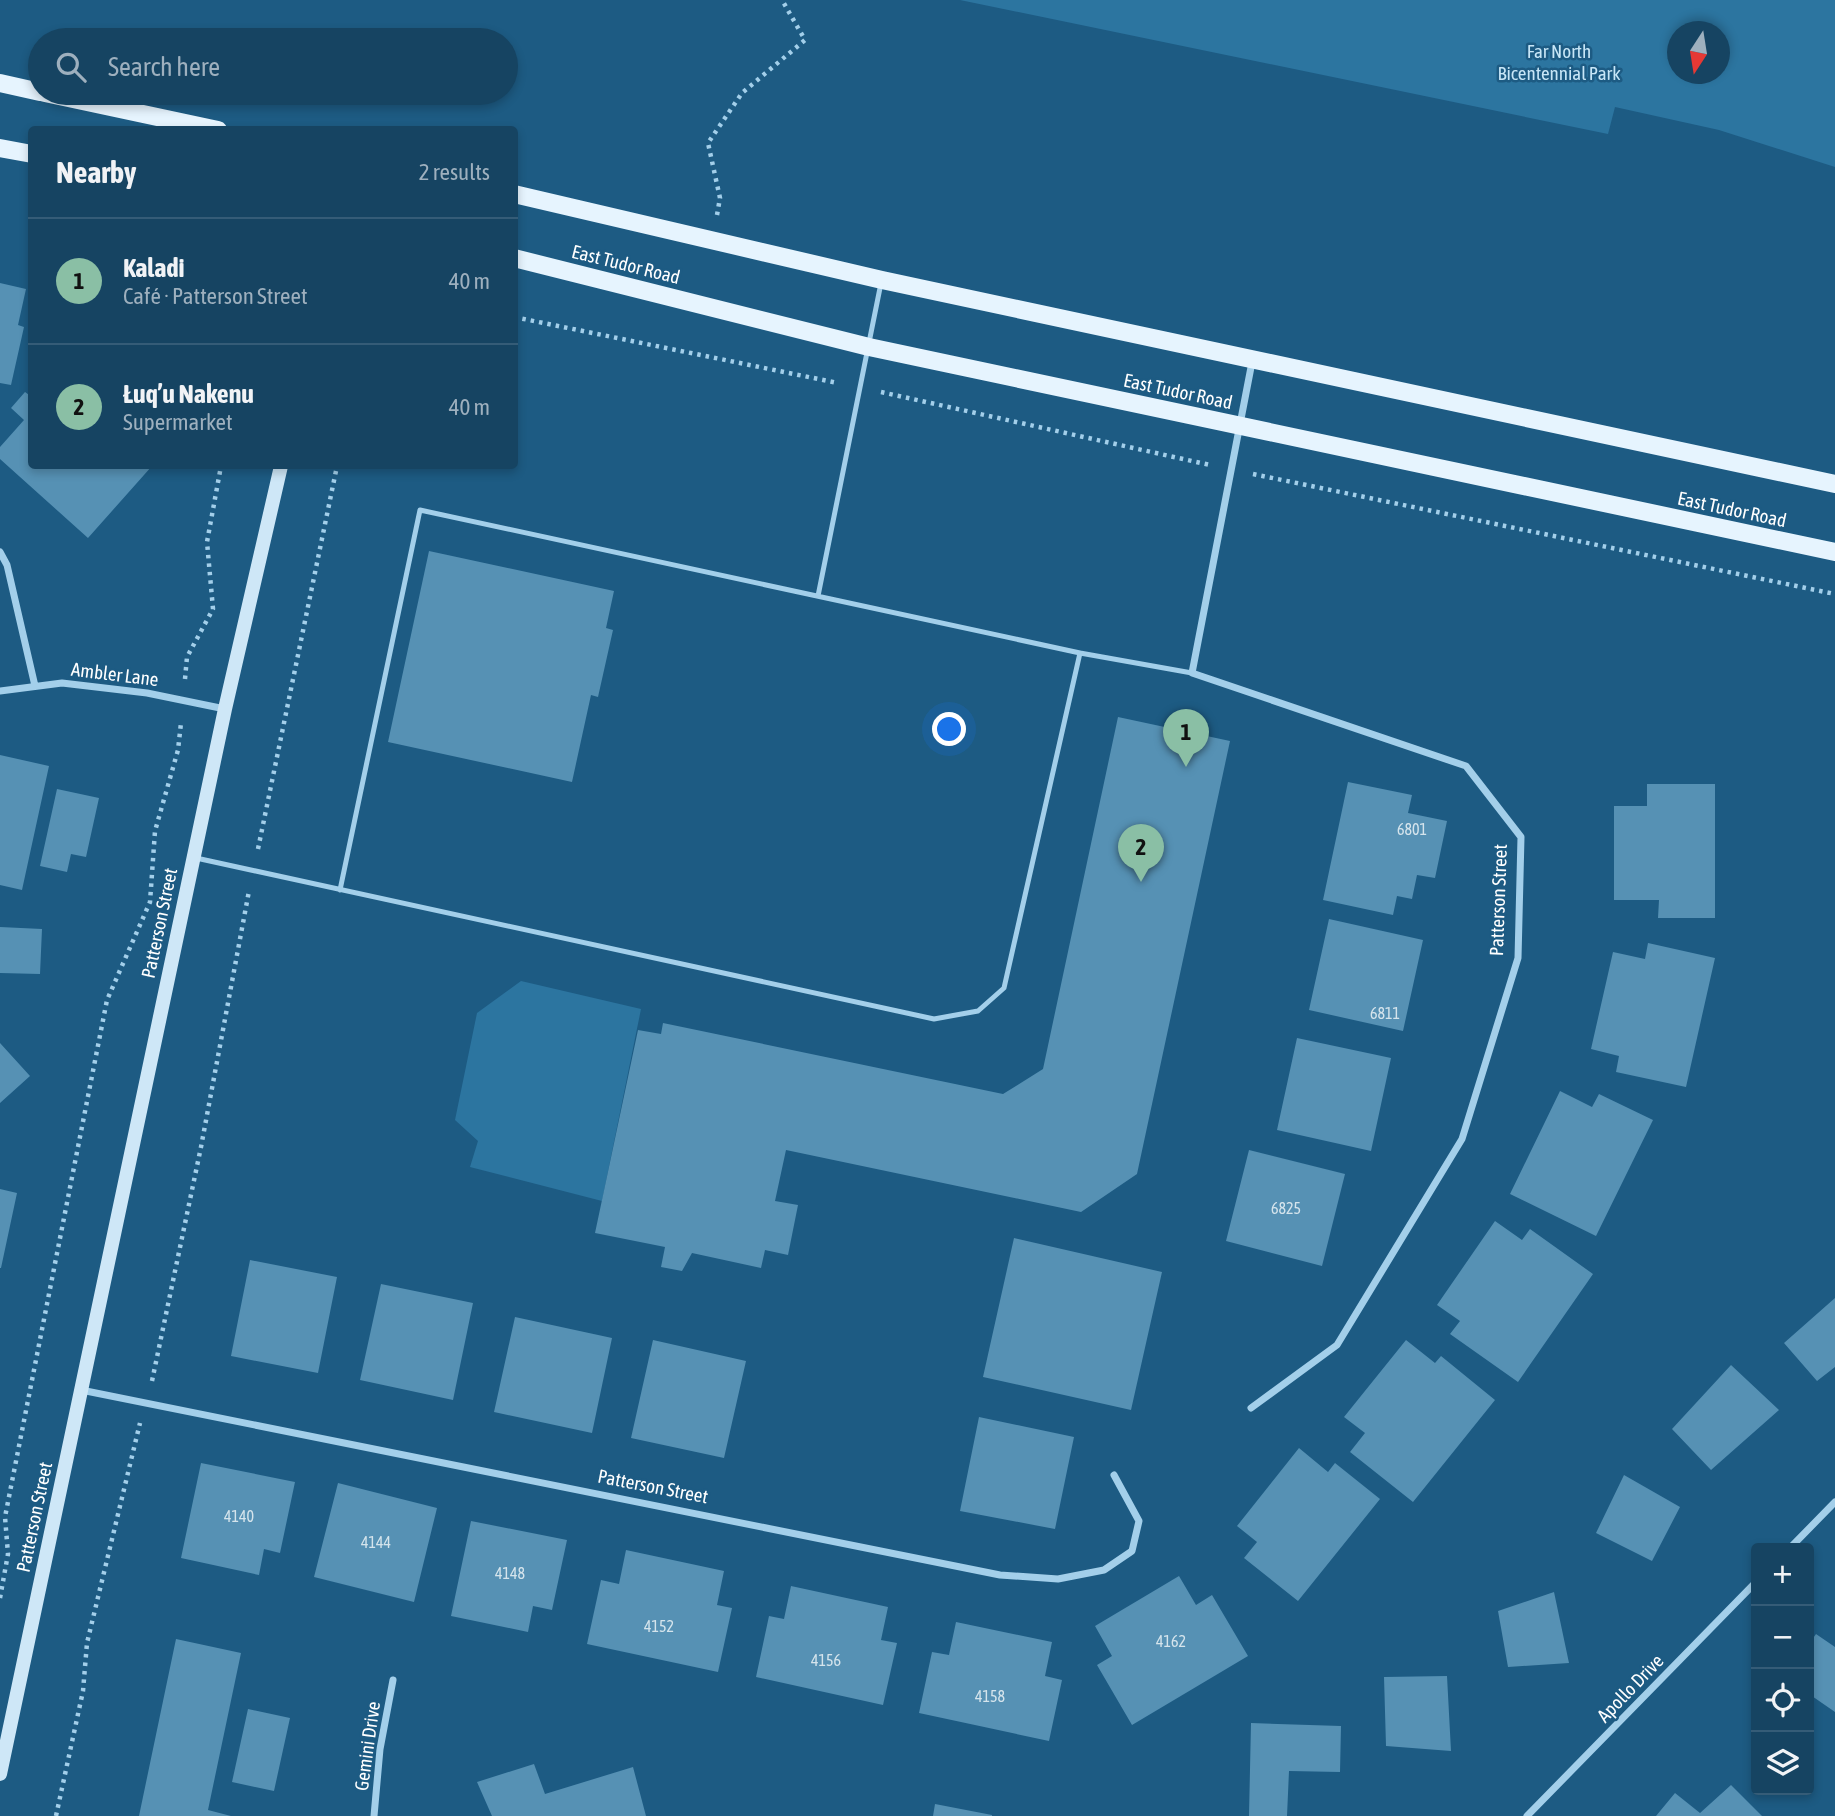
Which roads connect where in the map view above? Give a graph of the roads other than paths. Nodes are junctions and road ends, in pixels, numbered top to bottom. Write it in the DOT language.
graph roads {
  1 [pos="0,83"];
  2 [pos="28,89"];
  3 [pos="102,105"];
  4 [pos="199,126"];
  5 [pos="0,148"];
  6 [pos="28,154"];
  7 [pos="518,195"];
  8 [pos="518,259"];
  9 [pos="882,280"];
  10 [pos="869,347"];
  11 [pos="1252,359"];
  12 [pos="1238,425"];
  13 [pos="280,469"];
  14 [pos="1835,484"];
  15 [pos="0,552"];
  16 [pos="1835,552"];
  17 [pos="818,596"];
  18 [pos="1080,653"];
  19 [pos="1192,673"];
  20 [pos="35,686"];
  21 [pos="0,691"];
  22 [pos="225,709"];
  23 [pos="193,858"];
  24 [pos="340,890"];
  25 [pos="80,1390"];
  26 [pos="1251,1408"];
  27 [pos="1114,1475"];
  28 [pos="1835,1502"];
  29 [pos="1795,1543"];
  30 [pos="1751,1587"];
  31 [pos="393,1679"];
  32 [pos="0,1774"];
  33 [pos="374,1816"];
  34 [pos="1527,1816"];
  1 -- 2 [label="main road"];
  3 -- 4 [label="main road"];
  5 -- 6 [label="main road"];
  7 -- 9 [label="main road"];
  8 -- 10 [label="main road, East Tudor Road"];
  9 -- 10 [label="lane"];
  9 -- 11 [label="main road"];
  10 -- 12 [label="main road, East Tudor Road"];
  10 -- 17 [label="lane"];
  11 -- 12 [label="street"];
  11 -- 14 [label="main road"];
  12 -- 16 [label="main road, East Tudor Road"];
  12 -- 19 [label="street"];
  13 -- 22 [label="street, Patterson Street"];
  15 -- 20 [label="street"];
  17 -- 18 [label="lane"];
  17 -- 24 [label="lane"];
  18 -- 19 [label="lane"];
  18 -- 24 [label="lane"];
  19 -- 26 [label="street, Patterson Street"];
  20 -- 21 [label="street, Ambler Lane"];
  20 -- 22 [label="street, Ambler Lane"];
  22 -- 23 [label="street, Patterson Street"];
  23 -- 24 [label="lane"];
  23 -- 25 [label="street, Patterson Street"];
  25 -- 27 [label="street, Patterson Street"];
  25 -- 32 [label="street, Patterson Street"];
  28 -- 29 [label="street"];
  30 -- 34 [label="street, Apollo Drive"];
  31 -- 33 [label="street, Gemini Drive"];
}
